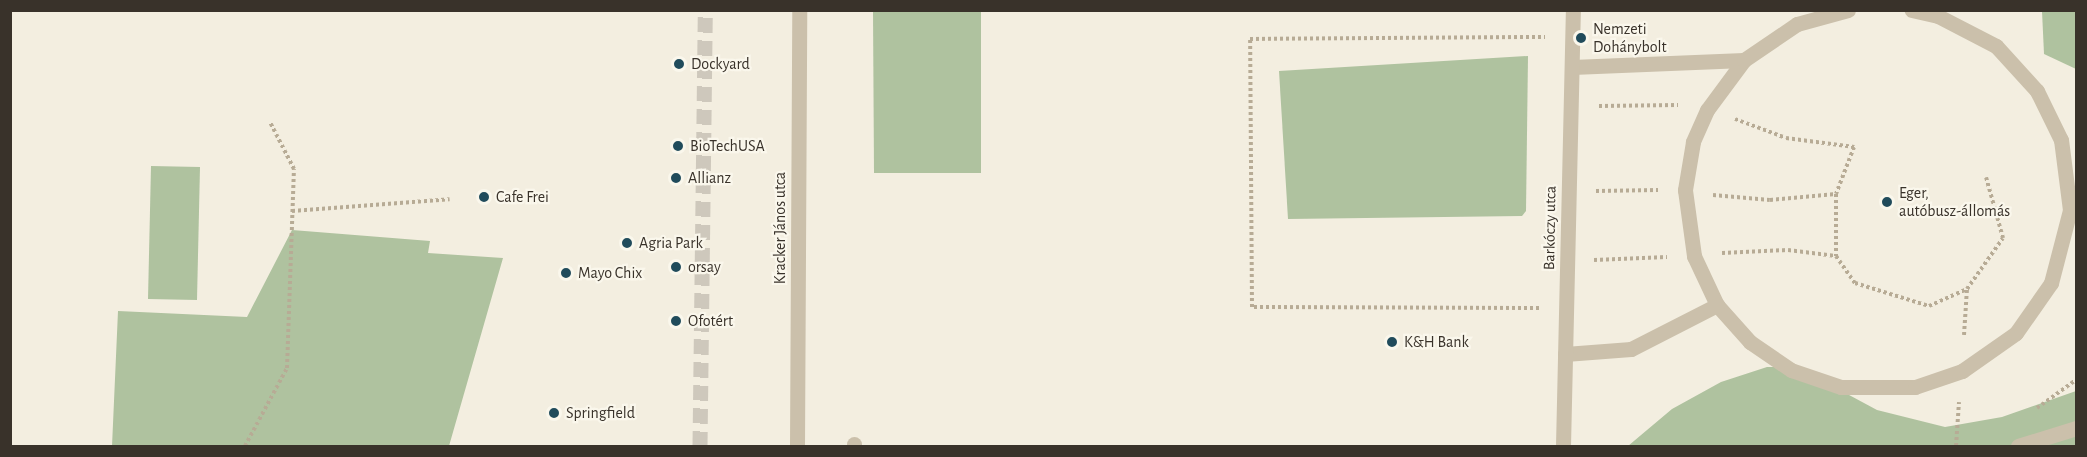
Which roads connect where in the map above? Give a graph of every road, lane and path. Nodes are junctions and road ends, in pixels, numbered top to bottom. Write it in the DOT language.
graph roads {
  1 [pos="799,10"];
  2 [pos="1573,10"];
  3 [pos="1848,10"];
  4 [pos="1912,10"];
  5 [pos="1572,37"];
  6 [pos="1744,60"];
  7 [pos="1572,67"];
  8 [pos="1571,107"];
  9 [pos="1707,110"];
  10 [pos="270,122"];
  11 [pos="1986,177"];
  12 [pos="1685,190"];
  13 [pos="1569,191"];
  14 [pos="1836,194"];
  15 [pos="450,199"];
  16 [pos="292,211"];
  17 [pos="1694,255"];
  18 [pos="1836,256"];
  19 [pos="1568,261"];
  20 [pos="1718,304"];
  21 [pos="1566,309"];
  22 [pos="1565,354"];
  23 [pos="2076,428"];
  24 [pos="245,447"];
  25 [pos="797,447"];
  26 [pos="1563,447"];
  27 [pos="2018,447"];
  1 -- 25 [label="street, Kracker János utca"];
  2 -- 5 [label="street, Barkóczy utca"];
  3 -- 6 [label="street"];
  4 -- 20 [label="street"];
  5 -- 7 [label="street, Barkóczy utca"];
  5 -- 21 [label="path"];
  6 -- 7 [label="street"];
  6 -- 9 [label="street"];
  7 -- 8 [label="street, Barkóczy utca"];
  8 -- 9 [label="path"];
  8 -- 13 [label="street, Barkóczy utca"];
  9 -- 12 [label="street"];
  9 -- 14 [label="path"];
  10 -- 16 [label="path"];
  11 -- 18 [label="path"];
  12 -- 13 [label="path"];
  12 -- 14 [label="path"];
  12 -- 17 [label="street"];
  13 -- 19 [label="street, Barkóczy utca"];
  14 -- 18 [label="path"];
  15 -- 16 [label="path"];
  16 -- 24 [label="path"];
  17 -- 18 [label="path"];
  17 -- 19 [label="path"];
  17 -- 20 [label="street"];
  19 -- 21 [label="street, Barkóczy utca"];
  20 -- 22 [label="street"];
  21 -- 22 [label="street, Barkóczy utca"];
  22 -- 26 [label="street, Barkóczy utca"];
  23 -- 27 [label="street"];
}
